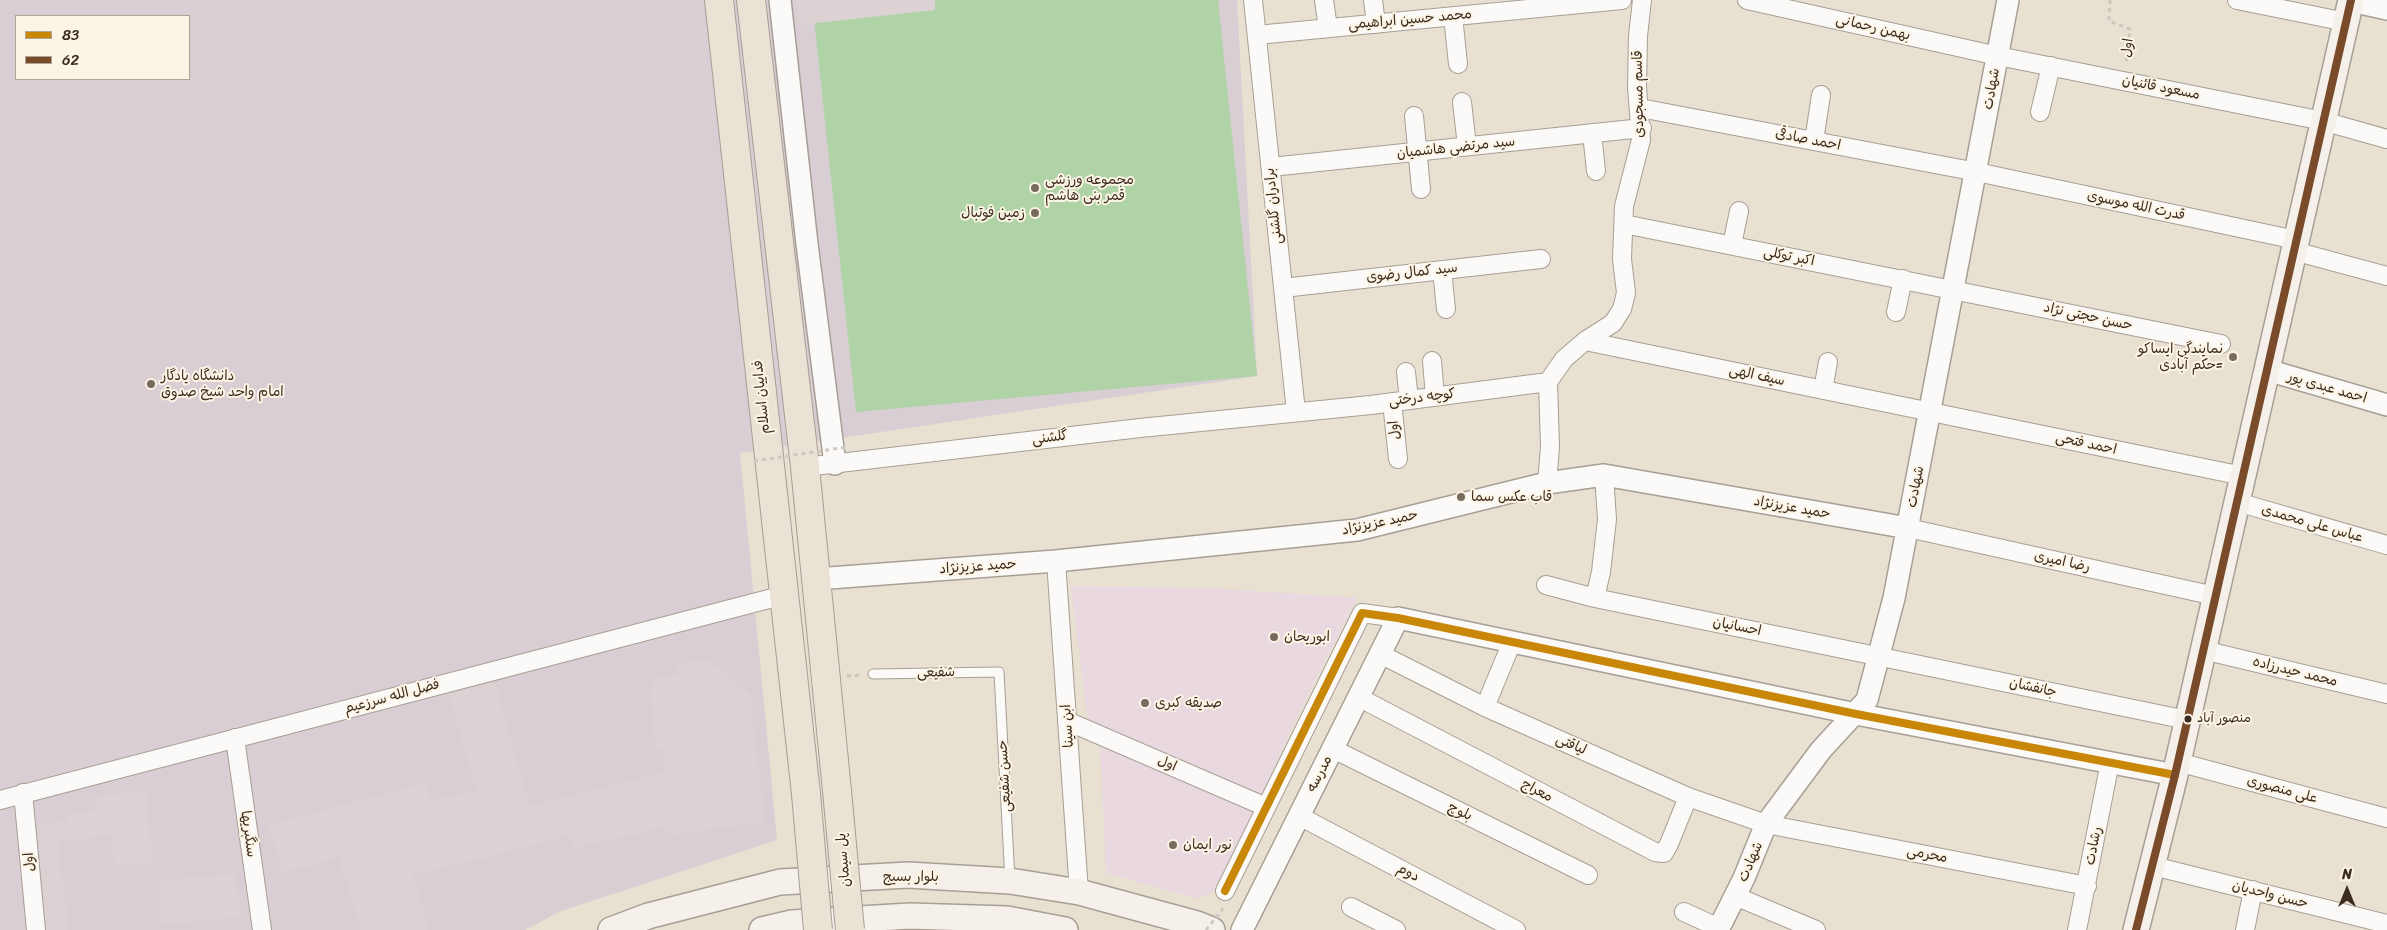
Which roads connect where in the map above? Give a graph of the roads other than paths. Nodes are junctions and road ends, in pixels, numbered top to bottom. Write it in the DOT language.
graph roads {
  1 [pos="719,0"];
  2 [pos="751,0"];
  3 [pos="780,0"];
  4 [pos="1253,0"];
  5 [pos="1324,0"];
  6 [pos="1373,0"];
  7 [pos="1622,0"];
  8 [pos="1642,0"];
  9 [pos="1747,0"];
  10 [pos="2008,0"];
  11 [pos="2237,0"];
  12 [pos="2349,8"];
  13 [pos="2387,9"];
  14 [pos="1453,16"];
  15 [pos="1376,24"];
  16 [pos="1328,28"];
  17 [pos="1257,35"];
  18 [pos="1998,56"];
  19 [pos="1458,64"];
  20 [pos="2051,66"];
  21 [pos="1821,95"];
  22 [pos="1462,102"];
  23 [pos="1640,108"];
  24 [pos="2040,112"];
  25 [pos="1414,116"];
  26 [pos="2323,121"];
  27 [pos="1642,128"];
  28 [pos="1592,133"];
  29 [pos="2387,139"];
  30 [pos="1814,141"];
  31 [pos="1467,146"];
  32 [pos="1418,152"];
  33 [pos="1270,167"];
  34 [pos="1596,171"];
  35 [pos="1977,172"];
  36 [pos="1422,189"];
  37 [pos="1739,211"];
  38 [pos="1624,224"];
  39 [pos="1732,245"];
  40 [pos="2295,246"];
  41 [pos="1541,259"];
  42 [pos="1442,270"];
  43 [pos="2387,276"];
  44 [pos="1902,279"];
  45 [pos="1283,288"];
  46 [pos="1954,290"];
  47 [pos="1446,308"];
  48 [pos="1896,312"];
  49 [pos="1585,341"];
  50 [pos="2221,344"];
  51 [pos="1432,361"];
  52 [pos="1828,362"];
  53 [pos="2267,370"];
  54 [pos="1406,372"];
  55 [pos="1548,382"];
  56 [pos="1823,390"];
  57 [pos="1435,397"];
  58 [pos="1410,400"];
  59 [pos="1392,402"];
  60 [pos="2387,405"];
  61 [pos="1296,412"];
  62 [pos="1930,412"];
  63 [pos="841,456"];
  64 [pos="1398,459"];
  65 [pos="805,467"];
  66 [pos="1604,475"];
  67 [pos="2243,476"];
  68 [pos="1547,483"];
  69 [pos="2237,502"];
  70 [pos="1908,528"];
  71 [pos="2387,545"];
  72 [pos="1056,561"];
  73 [pos="816,579"];
  74 [pos="1546,585"];
  75 [pos="784,595"];
  76 [pos="2216,596"];
  77 [pos="1595,598"];
  78 [pos="1398,618"];
  79 [pos="1512,642"];
  80 [pos="2204,650"];
  81 [pos="1380,654"];
  82 [pos="1880,656"];
  83 [pos="999,672"];
  84 [pos="873,674"];
  85 [pos="2387,694"];
  86 [pos="1358,698"];
  87 [pos="1485,707"];
  88 [pos="1856,714"];
  89 [pos="2187,720"];
  90 [pos="1067,721"];
  91 [pos="234,738"];
  92 [pos="1333,749"];
  93 [pos="2110,762"];
  94 [pos="2176,769"];
  95 [pos="23,793"];
  96 [pos="1688,797"];
  97 [pos="0,800"];
  98 [pos="1266,807"];
  99 [pos="1299,816"];
  100 [pos="2387,818"];
  101 [pos="1766,824"];
  102 [pos="2153,866"];
  103 [pos="1588,875"];
  104 [pos="1010,880"];
  105 [pos="2086,886"];
  106 [pos="2253,890"];
  107 [pos="1079,892"];
  108 [pos="1735,896"];
  109 [pos="1226,898"];
  110 [pos="1351,907"];
  111 [pos="1684,912"];
  112 [pos="2387,924"];
  113 [pos="2365,925"];
  114 [pos="1718,929"];
  115 [pos="36,930"];
  116 [pos="260,930"];
  117 [pos="611,930"];
  118 [pos="762,930"];
  119 [pos="818,930"];
  120 [pos="850,930"];
  121 [pos="1065,930"];
  122 [pos="1212,930"];
  123 [pos="1242,930"];
  124 [pos="1396,930"];
  125 [pos="1516,930"];
  126 [pos="1816,930"];
  127 [pos="2077,930"];
  128 [pos="2137,930"];
  129 [pos="2245,930"];
  1 -- 75 [label="main road, فداییان اسلام"];
  2 -- 65 [label="main road"];
  3 -- 63 [label="street"];
  4 -- 17 [label="street, برادران گلشنی"];
  5 -- 16 [label="street"];
  6 -- 15 [label="street"];
  7 -- 14 [label="street, محمد حسین ابراهیمی"];
  8 -- 23 [label="street, قاسم مسجودی"];
  9 -- 18 [label="street, بهمن رحمانی"];
  10 -- 18 [label="street, شهادت"];
  11 -- 12 [label="street"];
  12 -- 13 [label="street"];
  12 -- 26 [label="main road"];
  14 -- 15 [label="street, محمد حسین ابراهیمی"];
  14 -- 19 [label="street"];
  15 -- 16 [label="street, محمد حسین ابراهیمی"];
  16 -- 17 [label="street, محمد حسین ابراهیمی"];
  17 -- 33 [label="street, برادران گلشنی"];
  18 -- 20 [label="street, مسعود قائنیان"];
  18 -- 35 [label="street, شهادت"];
  20 -- 24 [label="street"];
  20 -- 26 [label="street, مسعود قائنیان"];
  21 -- 30 [label="street"];
  22 -- 31 [label="street"];
  23 -- 27 [label="street, قاسم مسجودی"];
  23 -- 30 [label="street, احمد صادقی"];
  25 -- 32 [label="street"];
  26 -- 29 [label="street, مسعود قائنیان"];
  26 -- 40 [label="main road"];
  27 -- 28 [label="street, سید مرتضی هاشمیان"];
  27 -- 38 [label="street, قاسم مسجودی"];
  28 -- 31 [label="street, سید مرتضی هاشمیان"];
  28 -- 34 [label="street"];
  30 -- 35 [label="street, احمد صادقی"];
  31 -- 32 [label="street, سید مرتضی هاشمیان"];
  32 -- 33 [label="street, سید مرتضی هاشمیان"];
  32 -- 36 [label="street"];
  33 -- 45 [label="street, برادران گلشنی"];
  35 -- 40 [label="street, قدرت الله موسوی"];
  35 -- 46 [label="street, شهادت"];
  37 -- 39 [label="street"];
  38 -- 39 [label="street, اکبر توکلی"];
  38 -- 49 [label="street, قاسم مسجودی"];
  39 -- 44 [label="street, اکبر توکلی"];
  40 -- 43 [label="street, قدرت الله موسوی"];
  40 -- 53 [label="main road"];
  41 -- 42 [label="street, سید کمال رضوی"];
  42 -- 45 [label="street, سید کمال رضوی"];
  42 -- 47 [label="street"];
  44 -- 46 [label="street, اکبر توکلی"];
  44 -- 48 [label="street"];
  45 -- 61 [label="street, برادران گلشنی"];
  46 -- 50 [label="street, حسن حجتی نژاد"];
  46 -- 62 [label="street, شهادت"];
  49 -- 55 [label="street, قاسم مسجودی"];
  49 -- 56 [label="street, سیف الهی"];
  51 -- 57 [label="street"];
  52 -- 56 [label="street"];
  53 -- 60 [label="street, احمد عبدی پور"];
  53 -- 67 [label="main road"];
  54 -- 58 [label="street"];
  55 -- 57 [label="street, کوچه درختی"];
  55 -- 68 [label="street"];
  56 -- 62 [label="street, سیف الهی"];
  57 -- 58 [label="street, کوچه درختی"];
  58 -- 59 [label="street, کوچه درختی"];
  59 -- 61 [label="street, کوچه درختی"];
  59 -- 64 [label="street, اول"];
  61 -- 63 [label="street, گلشنی"];
  62 -- 67 [label="street, احمد فتحی"];
  62 -- 70 [label="street, شهادت"];
  63 -- 65 [label="street, گلشنی"];
  65 -- 73 [label="main road"];
  66 -- 68 [label="street, حمید عزیزنژاد"];
  66 -- 70 [label="street, حمید عزیزنژاد"];
  66 -- 77 [label="street"];
  67 -- 69 [label="main road"];
  68 -- 72 [label="street, حمید عزیزنژاد"];
  69 -- 71 [label="street, عباس علی محمدی"];
  69 -- 76 [label="main road"];
  70 -- 76 [label="street, رضا امیری"];
  70 -- 82 [label="street, شهادت"];
  72 -- 73 [label="street, حمید عزیزنژاد"];
  72 -- 90 [label="street, ابن سینا"];
  73 -- 120 [label="main road, پل سیمان, bridge"];
  74 -- 77 [label="street, احسانیان"];
  75 -- 91 [label="street, فضل الله سرزعیم"];
  75 -- 119 [label="main road, فداییان اسلام, bridge"];
  76 -- 80 [label="main road"];
  77 -- 82 [label="street, احسانیان"];
  78 -- 79 [label="street"];
  78 -- 81 [label="street, مدرسه"];
  78 -- 98 [label="street"];
  79 -- 87 [label="street"];
  79 -- 88 [label="street"];
  80 -- 85 [label="street, محمد حیدرزاده"];
  80 -- 89 [label="main road"];
  81 -- 86 [label="street, مدرسه"];
  81 -- 87 [label="street, لیاقتی"];
  82 -- 88 [label="street, شهادت"];
  82 -- 89 [label="street, جانفشان"];
  83 -- 84 [label="lane, شفیعی"];
  83 -- 104 [label="lane, حسن شفیعی"];
  86 -- 92 [label="street, مدرسه"];
  86 -- 96 [label="street, معراج"];
  87 -- 96 [label="street, لیاقتی"];
  88 -- 93 [label="street"];
  88 -- 101 [label="street, شهادت"];
  89 -- 94 [label="main road"];
  90 -- 98 [label="street, اول"];
  90 -- 107 [label="street, ابن سینا"];
  91 -- 95 [label="street, فضل الله سرزعیم"];
  91 -- 116 [label="street, سنگبریها"];
  92 -- 99 [label="street, مدرسه"];
  92 -- 103 [label="street, بلوچ"];
  93 -- 94 [label="street"];
  93 -- 105 [label="street, رشادت"];
  94 -- 100 [label="street, علی منصوری"];
  94 -- 102 [label="main road"];
  95 -- 97 [label="street, فضل الله سرزعیم"];
  95 -- 115 [label="street, اول"];
  96 -- 101 [label="street, لیاقتی"];
  98 -- 109 [label="street"];
  99 -- 123 [label="street, مدرسه"];
  99 -- 125 [label="street, دوم"];
  101 -- 105 [label="street, محرمی"];
  101 -- 108 [label="street, شهادت"];
  102 -- 106 [label="street, حسن واحدیان"];
  102 -- 128 [label="main road"];
  104 -- 107 [label="main road, بلوار بسیج"];
  104 -- 117 [label="main road, بلوار بسیج"];
  105 -- 127 [label="street, رشادت"];
  106 -- 113 [label="street, حسن واحدیان"];
  106 -- 129 [label="street"];
  107 -- 122 [label="main road, بلوار بسیج"];
  108 -- 114 [label="street, شهادت"];
  108 -- 126 [label="street"];
  110 -- 124 [label="street"];
  111 -- 114 [label="street"];
  112 -- 113 [label="street, حسن واحدیان"];
  118 -- 121 [label="main road"];
}
